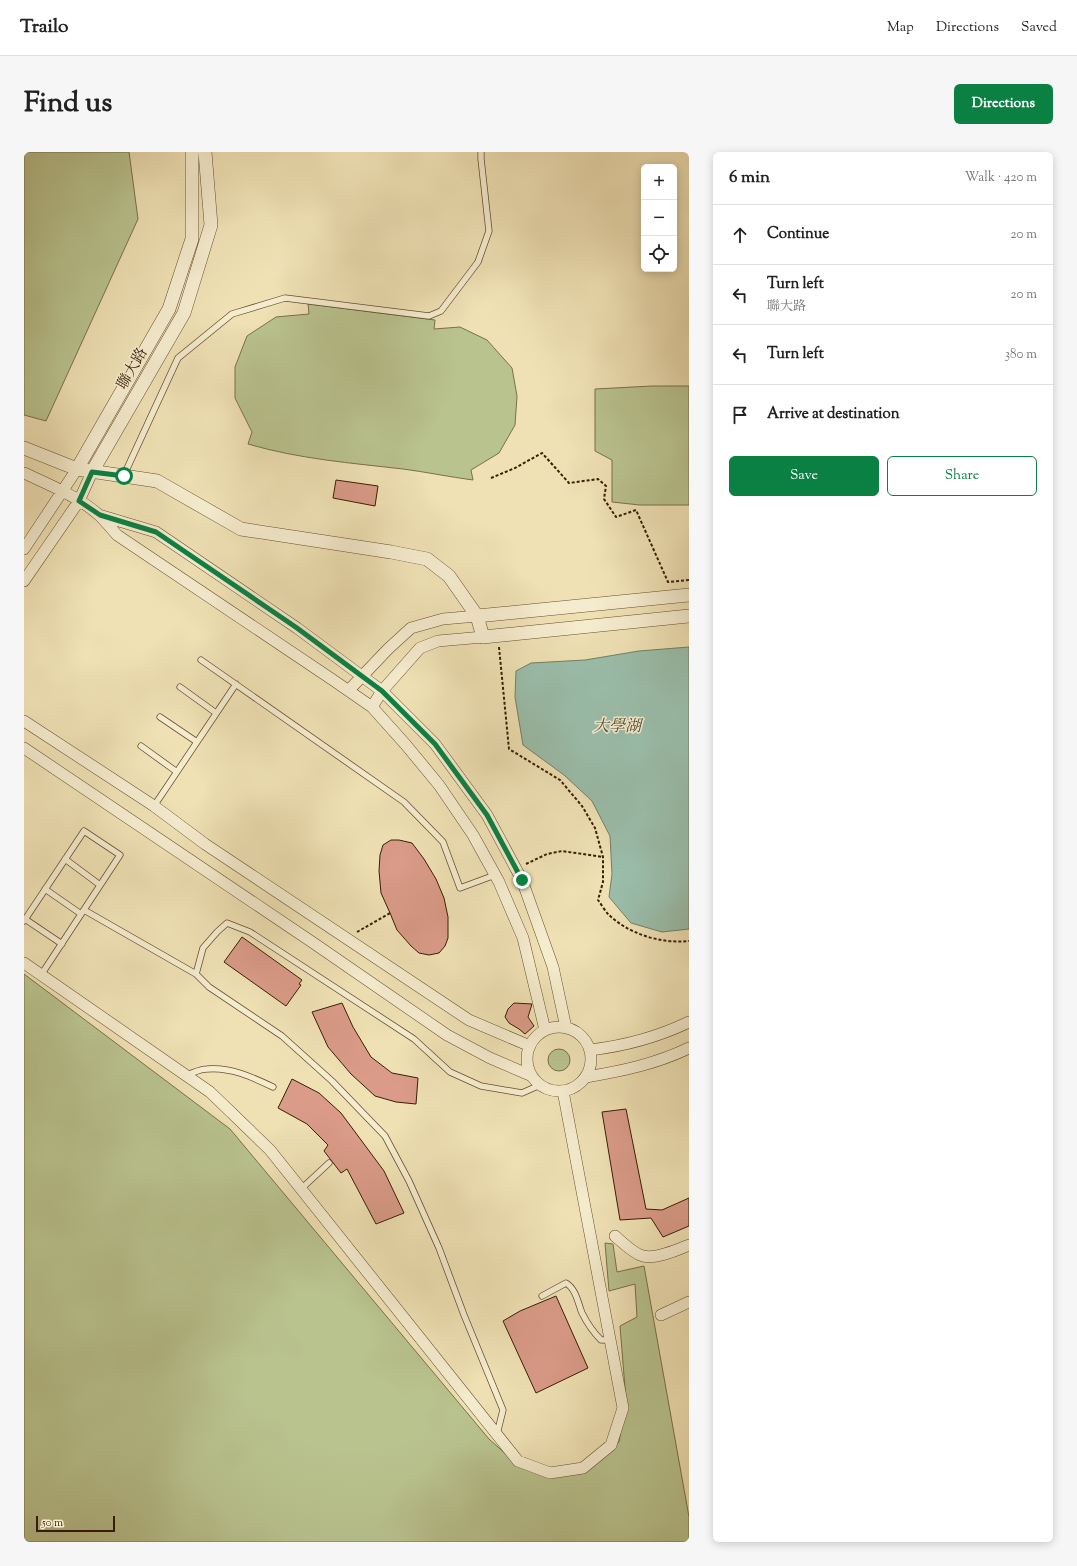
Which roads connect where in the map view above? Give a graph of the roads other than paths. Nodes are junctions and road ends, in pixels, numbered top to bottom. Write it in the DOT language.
graph roads {
  1 [pos="192,152"];
  2 [pos="204,152"];
  3 [pos="481,152"];
  4 [pos="24,448"];
  5 [pos="77,469"];
  6 [pos="92,472"];
  7 [pos="24,473"];
  8 [pos="124,476"];
  9 [pos="63,491"];
  10 [pos="79,501"];
  11 [pos="100,515"];
  12 [pos="24,549"];
  13 [pos="24,581"];
  14 [pos="689,595"];
  15 [pos="476,616"];
  16 [pos="689,616"];
  17 [pos="483,637"];
  18 [pos="201,660"];
  19 [pos="361,676"];
  20 [pos="236,684"];
  21 [pos="180,687"];
  22 [pos="348,690"];
  23 [pos="382,691"];
  24 [pos="372,707"];
  25 [pos="216,713"];
  26 [pos="160,717"];
  27 [pos="24,721"];
  28 [pos="197,742"];
  29 [pos="141,746"];
  30 [pos="24,748"];
  31 [pos="177,772"];
  32 [pos="154,806"];
  33 [pos="65,859"];
  34 [pos="495,875"];
  35 [pos="100,885"];
  36 [pos="45,889"];
  37 [pos="83,912"];
  38 [pos="25,920"];
  39 [pos="62,944"];
  40 [pos="24,963"];
  41 [pos="196,974"];
  42 [pos="41,975"];
  43 [pos="689,1022"];
  44 [pos="566,1028"];
  45 [pos="545,1030"];
  46 [pos="530,1046"];
  47 [pos="689,1048"];
  48 [pos="590,1050"];
  49 [pos="186,1075"];
  50 [pos="532,1076"];
  51 [pos="586,1077"];
  52 [pos="540,1085"];
  53 [pos="272,1087"];
  54 [pos="563,1091"];
  55 [pos="328,1163"];
  56 [pos="301,1189"];
  57 [pos="615,1236"];
  58 [pos="689,1245"];
  59 [pos="542,1296"];
  60 [pos="689,1302"];
  61 [pos="661,1315"];
  62 [pos="610,1340"];
  63 [pos="497,1435"];
  1 -- 5 [label="street, 聯大路"];
  2 -- 6 [label="street, 聯大路"];
  3 -- 8 [label="lane"];
  4 -- 5 [label="street"];
  5 -- 6 [label="street"];
  5 -- 9 [label="street, 聯大路"];
  6 -- 8 [label="street"];
  6 -- 10 [label="street, 聯大路"];
  7 -- 9 [label="street"];
  8 -- 15 [label="street"];
  9 -- 10 [label="street"];
  9 -- 12 [label="street, 聯大路"];
  10 -- 11 [label="street"];
  10 -- 13 [label="street, 聯大路"];
  11 -- 19 [label="street"];
  11 -- 22 [label="street"];
  14 -- 15 [label="street"];
  15 -- 17 [label="street"];
  15 -- 19 [label="street"];
  16 -- 17 [label="street"];
  17 -- 23 [label="street"];
  18 -- 20 [label="lane"];
  19 -- 22 [label="street"];
  19 -- 23 [label="street"];
  20 -- 25 [label="lane"];
  20 -- 34 [label="lane"];
  21 -- 25 [label="lane"];
  22 -- 24 [label="street"];
  23 -- 24 [label="street"];
  23 -- 44 [label="street"];
  24 -- 34 [label="street"];
  25 -- 28 [label="lane"];
  26 -- 28 [label="lane"];
  27 -- 32 [label="street"];
  28 -- 31 [label="lane"];
  29 -- 31 [label="lane"];
  30 -- 50 [label="street"];
  31 -- 32 [label="lane"];
  32 -- 46 [label="street"];
  33 -- 35 [label="lane"];
  33 -- 35 [label="lane"];
  33 -- 36 [label="lane"];
  34 -- 45 [label="street"];
  35 -- 37 [label="lane"];
  36 -- 37 [label="lane"];
  36 -- 38 [label="lane"];
  37 -- 39 [label="lane"];
  37 -- 41 [label="lane"];
  38 -- 39 [label="lane"];
  39 -- 42 [label="lane"];
  40 -- 42 [label="street"];
  41 -- 52 [label="lane"];
  41 -- 63 [label="lane"];
  42 -- 49 [label="street"];
  43 -- 48 [label="street"];
  44 -- 45 [label="street"];
  44 -- 48 [label="street"];
  45 -- 46 [label="street"];
  46 -- 50 [label="street"];
  47 -- 51 [label="street"];
  48 -- 51 [label="street"];
  49 -- 53 [label="lane"];
  49 -- 56 [label="street"];
  50 -- 52 [label="street"];
  51 -- 54 [label="street"];
  52 -- 54 [label="street"];
  54 -- 62 [label="street"];
  55 -- 56 [label="lane"];
  56 -- 63 [label="street"];
  57 -- 58 [label="street"];
  59 -- 62 [label="lane"];
  60 -- 61 [label="street"];
  62 -- 63 [label="street"];
}
